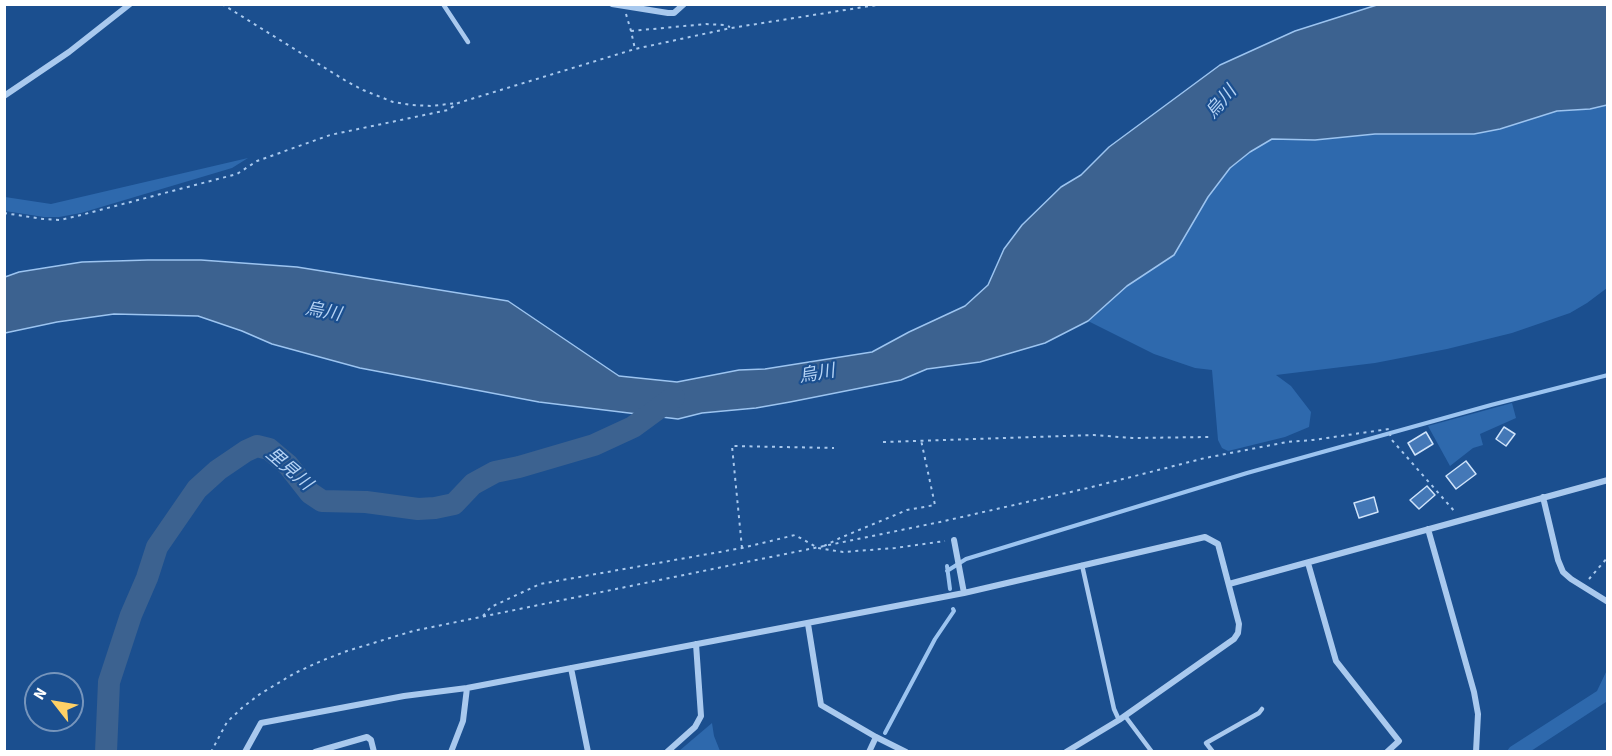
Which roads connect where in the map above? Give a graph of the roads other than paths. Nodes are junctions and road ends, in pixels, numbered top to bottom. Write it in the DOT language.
graph roads {
  1 [pos="130,4"];
  2 [pos="443,4"];
  3 [pos="612,4"];
  4 [pos="684,4"];
  5 [pos="468,42"];
  6 [pos="4,96"];
  7 [pos="1608,480"];
  8 [pos="1543,497"];
  9 [pos="1428,529"];
  10 [pos="954,540"];
  11 [pos="1308,563"];
  12 [pos="1082,565"];
  13 [pos="1229,584"];
  14 [pos="964,593"];
  15 [pos="1608,602"];
  16 [pos="808,624"];
  17 [pos="696,644"];
  18 [pos="571,668"];
  19 [pos="467,688"];
  20 [pos="1262,709"];
  21 [pos="1122,718"];
  22 [pos="876,737"];
  23 [pos="1210,750"];
  24 [pos="245,752"];
  25 [pos="315,752"];
  26 [pos="374,752"];
  27 [pos="451,752"];
  28 [pos="588,752"];
  29 [pos="667,752"];
  30 [pos="869,752"];
  31 [pos="906,752"];
  32 [pos="1066,752"];
  33 [pos="1152,752"];
  34 [pos="1387,752"];
  35 [pos="1476,752"];
  1 -- 6 [label="street"];
  2 -- 5 [label="lane"];
  3 -- 4 [label="street"];
  7 -- 8 [label="street"];
  8 -- 9 [label="street"];
  8 -- 15 [label="street"];
  9 -- 11 [label="street"];
  9 -- 35 [label="street"];
  10 -- 14 [label="street"];
  11 -- 13 [label="street"];
  11 -- 34 [label="street"];
  12 -- 13 [label="street"];
  12 -- 14 [label="street"];
  12 -- 21 [label="lane"];
  13 -- 21 [label="street"];
  14 -- 16 [label="street"];
  16 -- 17 [label="street"];
  16 -- 22 [label="street"];
  17 -- 18 [label="street"];
  17 -- 29 [label="street"];
  18 -- 19 [label="street"];
  18 -- 28 [label="street"];
  19 -- 24 [label="street"];
  19 -- 27 [label="street"];
  20 -- 23 [label="lane"];
  21 -- 32 [label="street"];
  21 -- 33 [label="lane"];
  22 -- 30 [label="street"];
  22 -- 31 [label="street"];
  25 -- 26 [label="street"];
}
